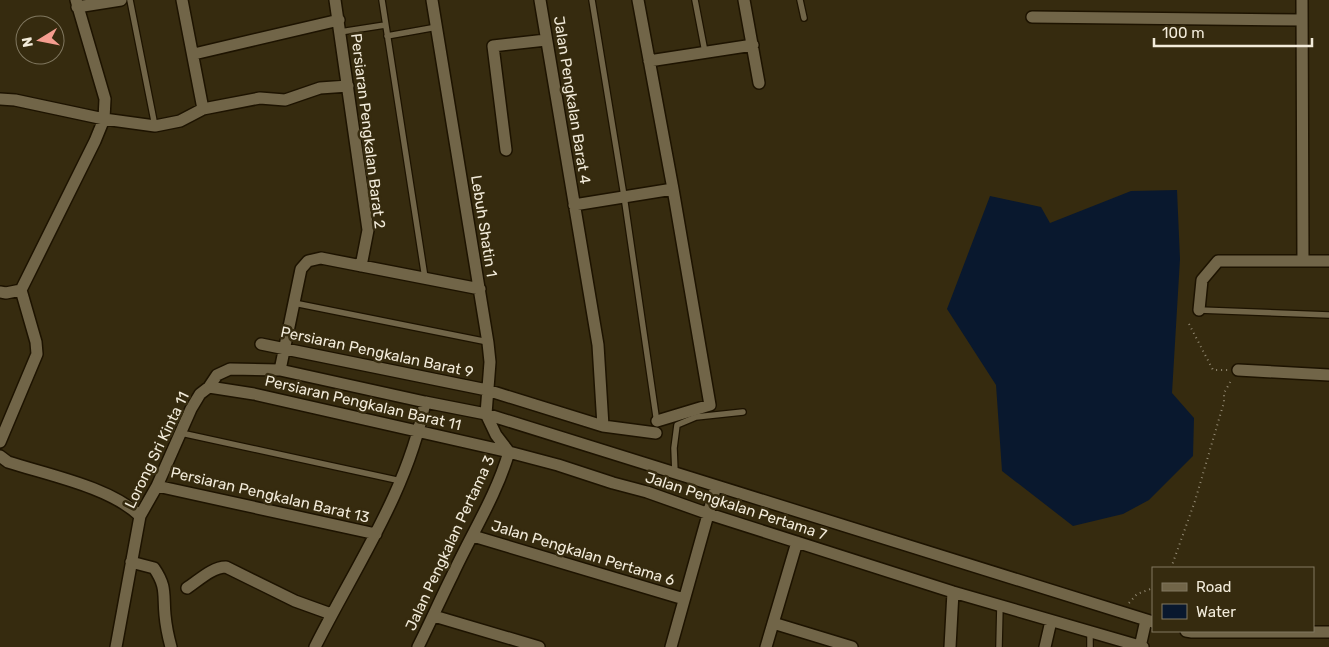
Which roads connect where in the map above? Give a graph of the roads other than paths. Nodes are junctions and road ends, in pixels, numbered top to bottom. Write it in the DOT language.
graph roads {
  1 [pos="121,0"];
  2 [pos="130,0"];
  3 [pos="182,0"];
  4 [pos="336,0"];
  5 [pos="382,0"];
  6 [pos="432,0"];
  7 [pos="540,0"];
  8 [pos="592,0"];
  9 [pos="638,0"];
  10 [pos="696,0"];
  11 [pos="744,0"];
  12 [pos="800,0"];
  13 [pos="1302,0"];
  14 [pos="77,4"];
  15 [pos="804,18"];
  16 [pos="1032,18"];
  17 [pos="338,20"];
  18 [pos="1302,20"];
  19 [pos="385,25"];
  20 [pos="437,27"];
  21 [pos="340,32"];
  22 [pos="387,36"];
  23 [pos="546,40"];
  24 [pos="752,46"];
  25 [pos="705,52"];
  26 [pos="194,54"];
  27 [pos="649,61"];
  28 [pos="759,83"];
  29 [pos="348,86"];
  30 [pos="0,99"];
  31 [pos="203,109"];
  32 [pos="104,119"];
  33 [pos="155,126"];
  34 [pos="506,150"];
  35 [pos="673,189"];
  36 [pos="624,196"];
  37 [pos="574,205"];
  38 [pos="1303,261"];
  39 [pos="1329,261"];
  40 [pos="361,266"];
  41 [pos="425,278"];
  42 [pos="480,289"];
  43 [pos="21,290"];
  44 [pos="0,292"];
  45 [pos="294,303"];
  46 [pos="1199,310"];
  47 [pos="1329,315"];
  48 [pos="488,342"];
  49 [pos="261,344"];
  50 [pos="283,348"];
  51 [pos="280,370"];
  52 [pos="1238,370"];
  53 [pos="1329,375"];
  54 [pos="209,387"];
  55 [pos="487,390"];
  56 [pos="425,402"];
  57 [pos="743,412"];
  58 [pos="486,414"];
  59 [pos="603,426"];
  60 [pos="656,427"];
  61 [pos="420,432"];
  62 [pos="181,433"];
  63 [pos="0,442"];
  64 [pos="509,452"];
  65 [pos="0,456"];
  66 [pos="675,473"];
  67 [pos="401,481"];
  68 [pos="157,486"];
  69 [pos="716,486"];
  70 [pos="709,514"];
  71 [pos="140,516"];
  72 [pos="376,534"];
  73 [pos="473,536"];
  74 [pos="798,542"];
  75 [pos="131,562"];
  76 [pos="186,588"];
  77 [pos="953,592"];
  78 [pos="684,600"];
  79 [pos="1000,605"];
  80 [pos="331,614"];
  81 [pos="434,616"];
  82 [pos="1051,621"];
  83 [pos="1149,621"];
  84 [pos="773,624"];
  85 [pos="1090,632"];
  86 [pos="1192,632"];
  87 [pos="1314,632"];
  88 [pos="1314,632"];
  89 [pos="1329,632"];
  90 [pos="116,647"];
  91 [pos="171,647"];
  92 [pos="315,647"];
  93 [pos="418,647"];
  94 [pos="539,647"];
  95 [pos="670,647"];
  96 [pos="766,647"];
  97 [pos="852,647"];
  98 [pos="950,647"];
  99 [pos="999,647"];
  100 [pos="1045,647"];
  101 [pos="1090,647"];
  102 [pos="1141,647"];
  1 -- 14 [label="street"];
  2 -- 33 [label="lane"];
  3 -- 26 [label="street"];
  4 -- 17 [label="street, Persiaran Pengkalan Barat 2"];
  5 -- 19 [label="lane"];
  6 -- 20 [label="street, Lebuh Shatin 1"];
  7 -- 23 [label="street, Jalan Pengkalan Barat 4"];
  8 -- 36 [label="lane"];
  9 -- 27 [label="street"];
  10 -- 25 [label="lane"];
  11 -- 24 [label="street"];
  12 -- 15 [label="lane"];
  13 -- 18 [label="street"];
  14 -- 32 [label="street"];
  16 -- 18 [label="street"];
  17 -- 21 [label="street, Persiaran Pengkalan Barat 2"];
  17 -- 26 [label="street"];
  18 -- 38 [label="street"];
  19 -- 21 [label="lane"];
  19 -- 22 [label="lane"];
  20 -- 22 [label="lane"];
  20 -- 42 [label="street, Lebuh Shatin 1"];
  21 -- 29 [label="street, Persiaran Pengkalan Barat 2"];
  22 -- 41 [label="lane"];
  23 -- 34 [label="street"];
  23 -- 37 [label="street, Jalan Pengkalan Barat 4"];
  24 -- 25 [label="street"];
  24 -- 28 [label="street"];
  25 -- 27 [label="street"];
  26 -- 31 [label="street"];
  27 -- 35 [label="street"];
  29 -- 31 [label="street"];
  29 -- 40 [label="street, Persiaran Pengkalan Barat 2"];
  30 -- 32 [label="street"];
  31 -- 33 [label="street"];
  32 -- 33 [label="street"];
  32 -- 43 [label="street"];
  35 -- 36 [label="street"];
  35 -- 60 [label="street"];
  36 -- 37 [label="street"];
  36 -- 60 [label="lane"];
  37 -- 59 [label="street, Jalan Pengkalan Barat 4"];
  38 -- 39 [label="street"];
  38 -- 46 [label="street"];
  40 -- 41 [label="street"];
  40 -- 45 [label="street"];
  41 -- 42 [label="street"];
  42 -- 48 [label="street, Lebuh Shatin 1"];
  43 -- 44 [label="street"];
  43 -- 63 [label="street"];
  45 -- 48 [label="lane"];
  45 -- 50 [label="street"];
  46 -- 47 [label="lane"];
  48 -- 55 [label="street, Lebuh Shatin 1"];
  49 -- 50 [label="street, Persiaran Pengkalan Barat 9"];
  50 -- 51 [label="street"];
  50 -- 55 [label="street, Persiaran Pengkalan Barat 9"];
  51 -- 54 [label="street, Lorong Sri Kinta 11"];
  51 -- 56 [label="street, Lorong Sri Kinta 11"];
  52 -- 53 [label="street"];
  54 -- 61 [label="street, Persiaran Pengkalan Barat 11"];
  54 -- 62 [label="street, Lorong Sri Kinta 11"];
  55 -- 58 [label="street, Lebuh Shatin 1"];
  55 -- 59 [label="street, Persiaran Pengkalan Barat 9"];
  56 -- 58 [label="street, Lorong Sri Kinta 11"];
  56 -- 61 [label="street"];
  57 -- 66 [label="lane"];
  58 -- 64 [label="street, Lebuh Shatin 1"];
  58 -- 66 [label="street, Lorong Sri Kinta 11"];
  59 -- 60 [label="street, Persiaran Pengkalan Barat 9"];
  61 -- 64 [label="street, Persiaran Pengkalan Barat 11"];
  61 -- 67 [label="street"];
  62 -- 67 [label="lane"];
  62 -- 68 [label="street, Lorong Sri Kinta 11"];
  64 -- 70 [label="street, Jalan Pengkalan Pertama 7"];
  64 -- 73 [label="street, Jalan Pengkalan Pertama 3"];
  65 -- 71 [label="street"];
  66 -- 69 [label="street, Lorong Sri Kinta 11"];
  67 -- 72 [label="street"];
  68 -- 71 [label="street, Lorong Sri Kinta 11"];
  68 -- 72 [label="street, Persiaran Pengkalan Barat 13"];
  69 -- 70 [label="street"];
  69 -- 83 [label="street, Lorong Sri Kinta 11"];
  70 -- 74 [label="street, Jalan Pengkalan Pertama 7"];
  70 -- 78 [label="street"];
  71 -- 75 [label="street, Lorong Sri Kinta 11"];
  72 -- 80 [label="street"];
  73 -- 78 [label="street, Jalan Pengkalan Pertama 6"];
  73 -- 81 [label="street, Jalan Pengkalan Pertama 3"];
  74 -- 77 [label="street, Jalan Pengkalan Pertama 7"];
  74 -- 84 [label="street"];
  75 -- 90 [label="street, Lorong Sri Kinta 11"];
  75 -- 91 [label="street"];
  76 -- 80 [label="street"];
  77 -- 79 [label="street, Jalan Pengkalan Pertama 7"];
  77 -- 98 [label="street"];
  78 -- 95 [label="street"];
  79 -- 82 [label="street, Jalan Pengkalan Pertama 7"];
  79 -- 99 [label="lane"];
  80 -- 92 [label="street"];
  81 -- 93 [label="street, Jalan Pengkalan Pertama 3"];
  81 -- 94 [label="street"];
  82 -- 85 [label="street, Jalan Pengkalan Pertama 7"];
  82 -- 100 [label="street"];
  83 -- 102 [label="street"];
  84 -- 96 [label="street"];
  84 -- 97 [label="street"];
  85 -- 101 [label="lane"];
  85 -- 102 [label="street, Jalan Pengkalan Pertama 7"];
  86 -- 88 [label="street"];
  87 -- 89 [label="street"];
}
